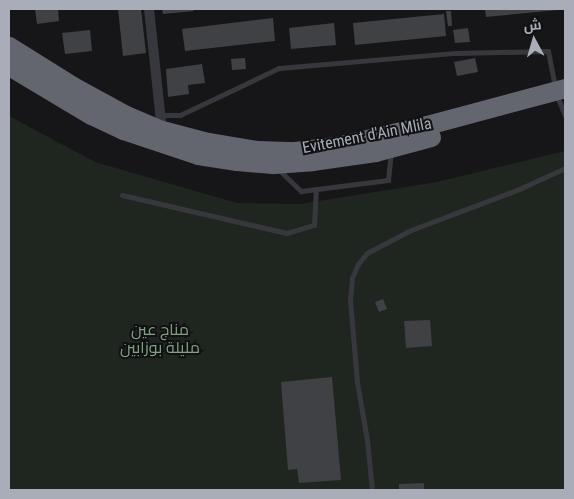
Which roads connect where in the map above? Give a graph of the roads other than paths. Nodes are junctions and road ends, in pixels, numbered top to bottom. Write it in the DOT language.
graph roads {
  1 [pos="149,9"];
  2 [pos="9,46"];
  3 [pos="9,66"];
  4 [pos="562,100"];
  5 [pos="161,123"];
  6 [pos="392,147"];
  7 [pos="273,164"];
  8 [pos="565,168"];
  9 [pos="316,189"];
  10 [pos="122,195"];
  11 [pos="372,490"];
  1 -- 5 [label="street"];
  2 -- 5 [label="highway, Evitement d'Ain Mlila"];
  3 -- 7 [label="highway, Evitement d'Ain Mlila"];
  4 -- 5 [label="highway, Evitement d'Ain Mlila"];
  4 -- 5 [label="lane"];
  4 -- 6 [label="highway, Evitement d'Ain Mlila"];
  6 -- 7 [label="highway, Evitement d'Ain Mlila"];
  6 -- 9 [label="lane"];
  7 -- 9 [label="lane"];
  8 -- 11 [label="lane"];
  9 -- 10 [label="lane"];
}
